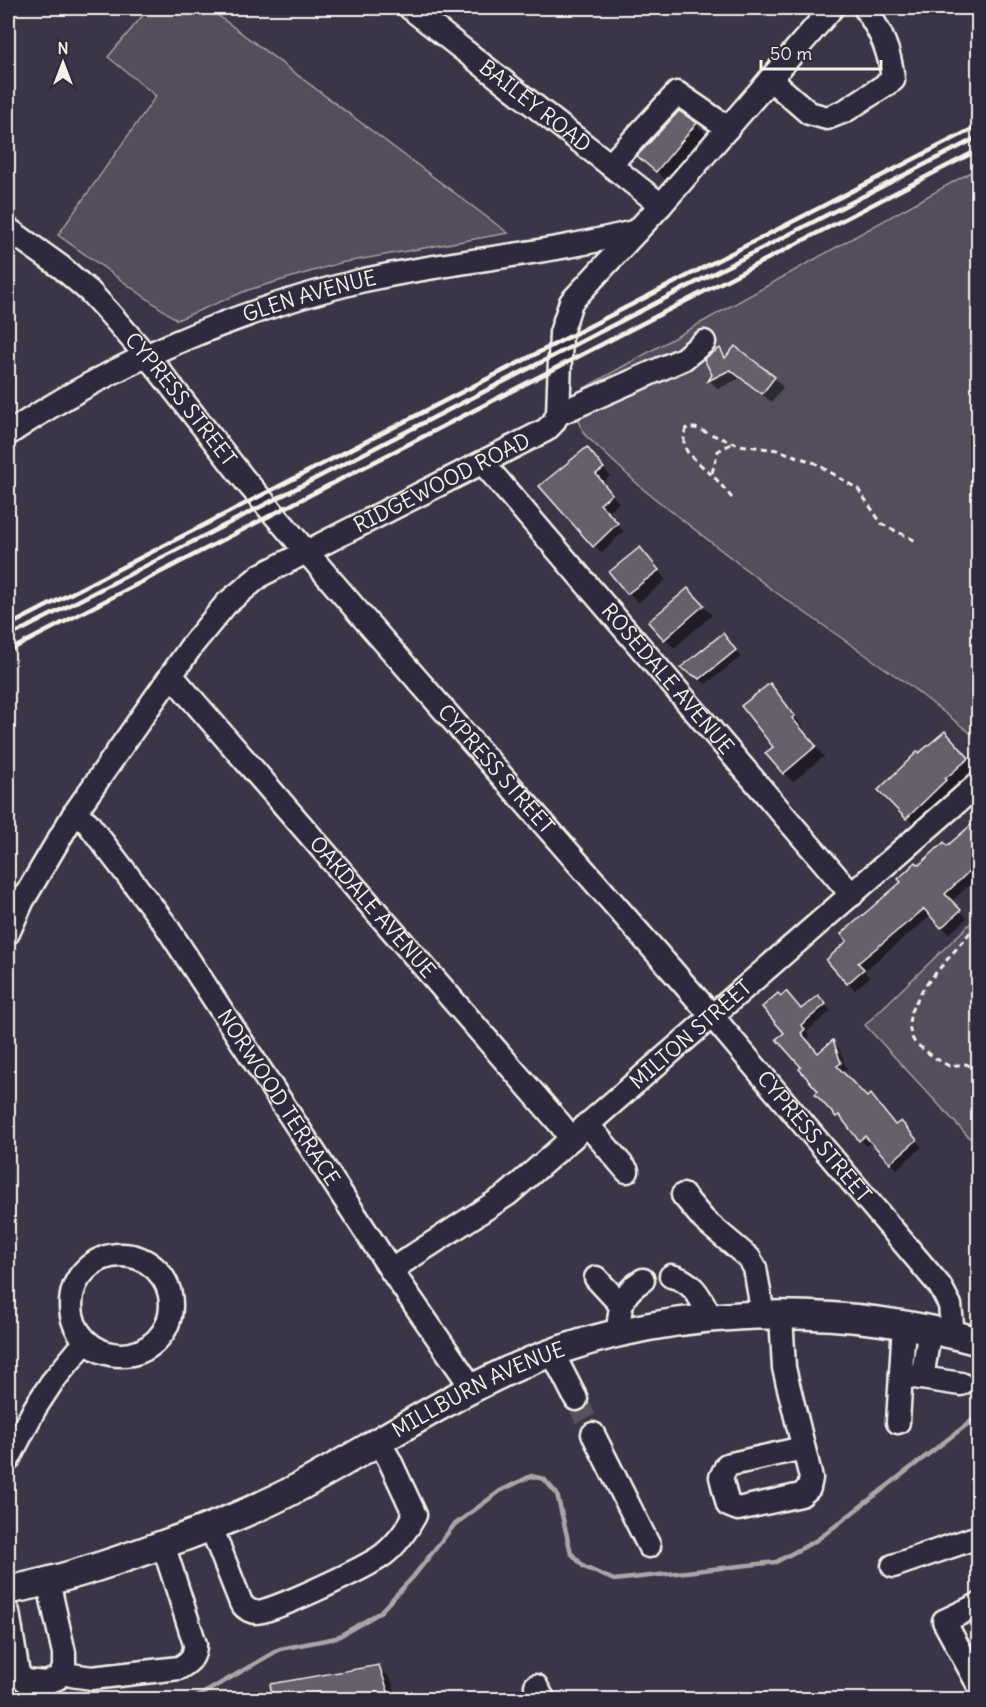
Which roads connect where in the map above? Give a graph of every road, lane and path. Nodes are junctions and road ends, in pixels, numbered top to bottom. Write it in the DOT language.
graph roads {
  1 [pos="410,8"];
  2 [pos="832,8"];
  3 [pos="865,8"];
  4 [pos="770,79"];
  5 [pos="728,128"];
  6 [pos="610,165"];
  7 [pos="661,205"];
  8 [pos="8,229"];
  9 [pos="637,231"];
  10 [pos="704,342"];
  11 [pos="147,356"];
  12 [pos="558,414"];
  13 [pos="8,434"];
  14 [pos="733,443"];
  15 [pos="483,463"];
  16 [pos="711,473"];
  17 [pos="732,498"];
  18 [pos="918,542"];
  19 [pos="308,552"];
  20 [pos="172,676"];
  21 [pos="978,784"];
  22 [pos="74,814"];
  23 [pos="852,895"];
  24 [pos="15,896"];
  25 [pos="978,925"];
  26 [pos="8,933"];
  27 [pos="711,1016"];
  28 [pos="978,1070"];
  29 [pos="579,1132"];
  30 [pos="627,1171"];
  31 [pos="683,1195"];
  32 [pos="391,1270"];
  33 [pos="671,1276"];
  34 [pos="596,1278"];
  35 [pos="643,1280"];
  36 [pos="621,1305"];
  37 [pos="772,1315"];
  38 [pos="711,1318"];
  39 [pos="941,1332"];
  40 [pos="618,1334"];
  41 [pos="86,1341"];
  42 [pos="553,1354"];
  43 [pos="912,1377"];
  44 [pos="961,1384"];
  45 [pos="473,1389"];
  46 [pos="576,1399"];
  47 [pos="898,1422"];
  48 [pos="593,1434"];
  49 [pos="379,1442"];
  50 [pos="803,1448"];
  51 [pos="8,1460"];
  52 [pos="211,1527"];
  53 [pos="978,1537"];
  54 [pos="163,1544"];
  55 [pos="649,1546"];
  56 [pos="893,1566"];
  57 [pos="48,1581"];
  58 [pos="8,1590"];
  59 [pos="978,1605"];
  60 [pos="8,1612"];
  61 [pos="64,1669"];
  62 [pos="978,1684"];
  1 -- 6 [label="street, BAILEY ROAD"];
  2 -- 4 [label="street"];
  3 -- 4 [label="street"];
  4 -- 5 [label="street"];
  5 -- 6 [label="street"];
  5 -- 7 [label="street"];
  6 -- 7 [label="street, BAILEY ROAD"];
  7 -- 9 [label="street"];
  8 -- 11 [label="street, CYPRESS STREET"];
  9 -- 11 [label="street, GLEN AVENUE"];
  9 -- 12 [label="street"];
  10 -- 12 [label="street"];
  11 -- 13 [label="street, GLEN AVENUE"];
  11 -- 19 [label="street, CYPRESS STREET"];
  12 -- 15 [label="street, RIDGEWOOD ROAD"];
  14 -- 16 [label="path"];
  14 -- 16 [label="path"];
  14 -- 18 [label="path"];
  15 -- 19 [label="street, RIDGEWOOD ROAD"];
  15 -- 23 [label="street, ROSEDALE AVENUE"];
  16 -- 17 [label="path"];
  19 -- 20 [label="street, RIDGEWOOD ROAD"];
  19 -- 27 [label="street, CYPRESS STREET"];
  20 -- 22 [label="street, RIDGEWOOD ROAD"];
  20 -- 29 [label="street, OAKDALE AVENUE"];
  21 -- 23 [label="street, MILTON STREET"];
  22 -- 24 [label="street, RIDGEWOOD ROAD"];
  22 -- 32 [label="street, NORWOOD TERRACE"];
  23 -- 27 [label="street, MILTON STREET"];
  24 -- 26 [label="street, RIDGEWOOD ROAD"];
  25 -- 28 [label="path"];
  27 -- 29 [label="street, MILTON STREET"];
  27 -- 39 [label="street, CYPRESS STREET"];
  29 -- 30 [label="street, OAKDALE AVENUE"];
  29 -- 32 [label="street, MILTON STREET"];
  31 -- 37 [label="street"];
  32 -- 45 [label="street, NORWOOD TERRACE"];
  33 -- 38 [label="street"];
  34 -- 36 [label="street"];
  35 -- 36 [label="street"];
  36 -- 40 [label="street"];
  37 -- 38 [label="main road, MILLBURN AVENUE"];
  37 -- 39 [label="main road, MILLBURN AVENUE"];
  37 -- 50 [label="street"];
  38 -- 40 [label="main road, MILLBURN AVENUE"];
  39 -- 43 [label="street, CYPRESS STREET"];
  40 -- 42 [label="main road, MILLBURN AVENUE"];
  41 -- 41 [label="street"];
  41 -- 51 [label="street"];
  42 -- 45 [label="main road, MILLBURN AVENUE"];
  42 -- 46 [label="street"];
  43 -- 44 [label="street"];
  43 -- 47 [label="street, CYPRESS STREET"];
  45 -- 49 [label="main road, MILLBURN AVENUE"];
  48 -- 55 [label="street"];
  49 -- 52 [label="main road, MILLBURN AVENUE"];
  49 -- 52 [label="street"];
  52 -- 54 [label="main road, MILLBURN AVENUE"];
  53 -- 56 [label="street"];
  54 -- 57 [label="main road, MILLBURN AVENUE"];
  54 -- 61 [label="street"];
  57 -- 58 [label="main road, MILLBURN AVENUE"];
  57 -- 61 [label="street"];
  59 -- 62 [label="street"];
  60 -- 61 [label="street"];
}
